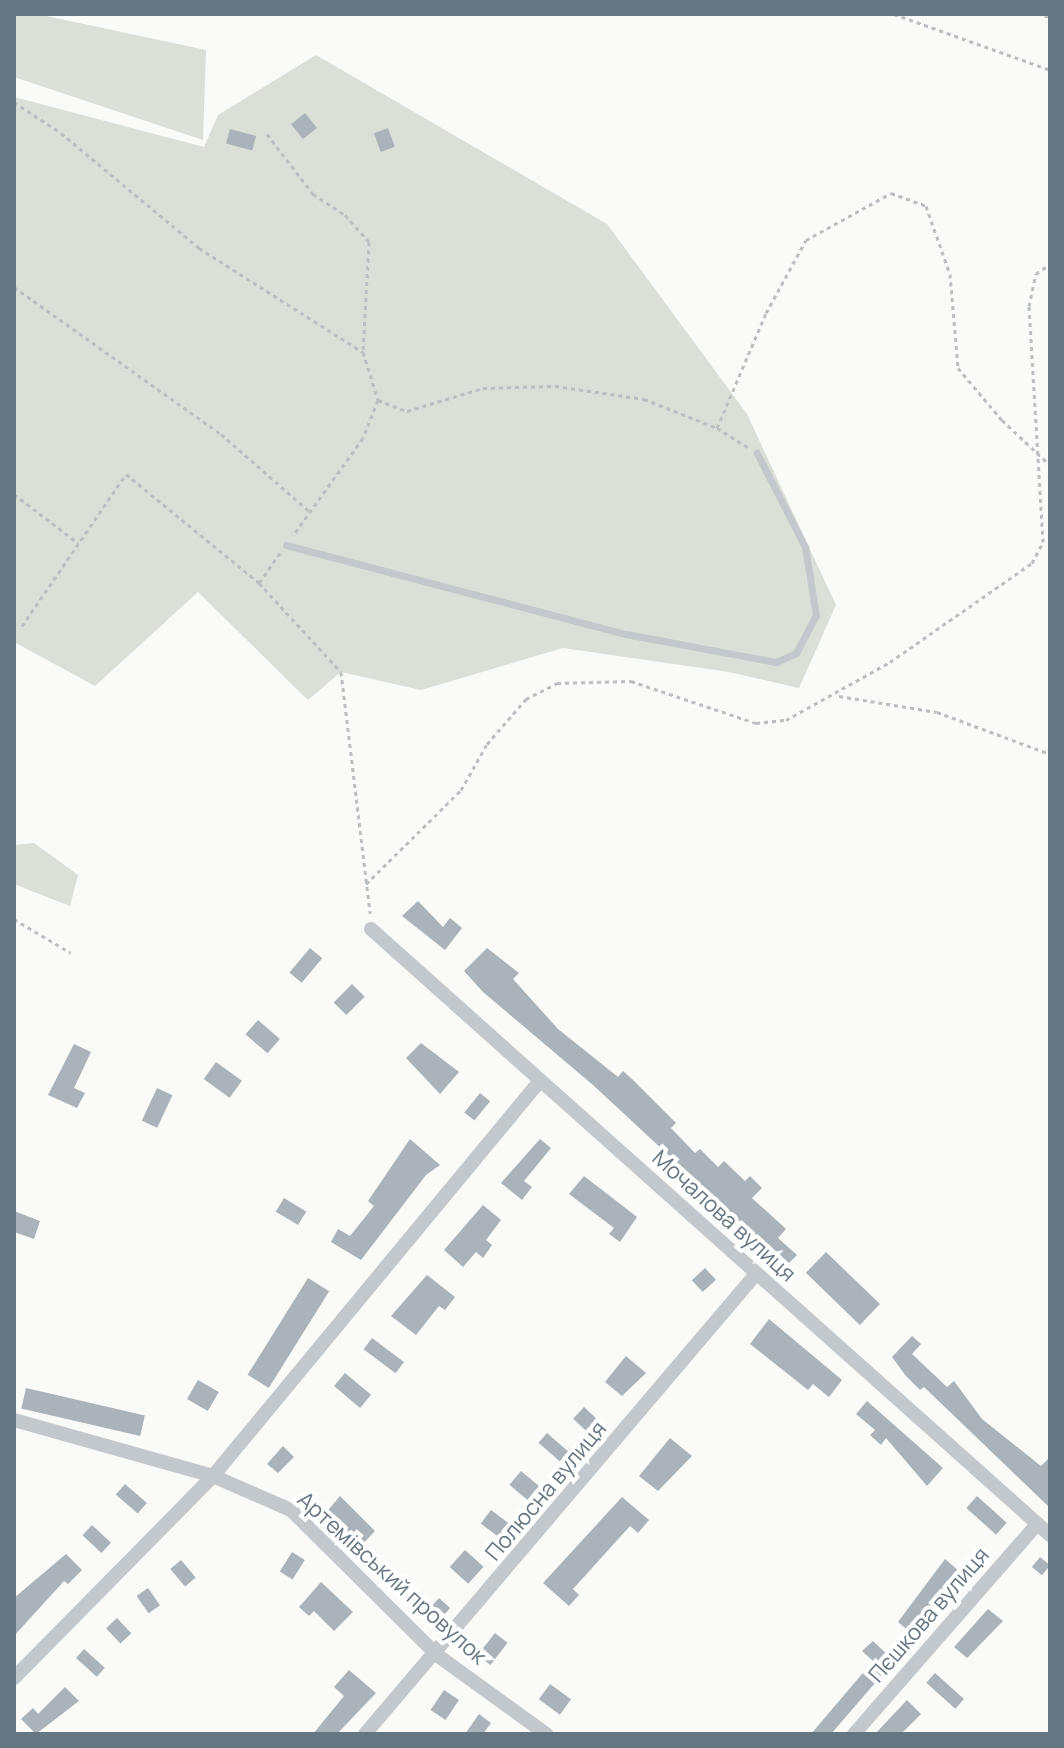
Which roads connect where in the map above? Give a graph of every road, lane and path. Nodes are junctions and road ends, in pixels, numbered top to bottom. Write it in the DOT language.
graph roads {
  1 [pos="894,14"];
  2 [pos="1045,14"];
  3 [pos="1050,23"];
  4 [pos="1050,70"];
  5 [pos="14,102"];
  6 [pos="267,134"];
  7 [pos="1050,264"];
  8 [pos="14,287"];
  9 [pos="363,352"];
  10 [pos="378,400"];
  11 [pos="717,428"];
  12 [pos="757,453"];
  13 [pos="1050,465"];
  14 [pos="14,494"];
  15 [pos="310,512"];
  16 [pos="79,544"];
  17 [pos="286,545"];
  18 [pos="259,583"];
  19 [pos="22,626"];
  20 [pos="837,696"];
  21 [pos="1050,754"];
  22 [pos="366,884"];
  23 [pos="14,919"];
  24 [pos="371,929"];
  25 [pos="71,953"];
  26 [pos="539,1082"];
  27 [pos="756,1274"];
  28 [pos="14,1420"];
  29 [pos="213,1476"];
  30 [pos="1037,1524"];
  31 [pos="1050,1535"];
  32 [pos="437,1655"];
  33 [pos="14,1678"];
  34 [pos="365,1734"];
  35 [pos="546,1734"];
  36 [pos="854,1734"];
  1 -- 4 [label="path"];
  2 -- 3 [label="path"];
  5 -- 9 [label="path"];
  6 -- 9 [label="path"];
  7 -- 20 [label="path"];
  8 -- 15 [label="path"];
  9 -- 10 [label="path"];
  10 -- 11 [label="path"];
  10 -- 15 [label="path"];
  11 -- 12 [label="path"];
  11 -- 13 [label="path"];
  12 -- 17 [label="lane"];
  14 -- 16 [label="path"];
  15 -- 17 [label="path"];
  16 -- 18 [label="path"];
  16 -- 19 [label="path"];
  17 -- 18 [label="path"];
  18 -- 22 [label="path"];
  20 -- 21 [label="path"];
  20 -- 22 [label="path"];
  22 -- 24 [label="path"];
  23 -- 25 [label="path"];
  24 -- 26 [label="street, Мочалова вулиця"];
  26 -- 27 [label="street, Мочалова вулиця"];
  26 -- 29 [label="street"];
  27 -- 30 [label="street, Мочалова вулиця"];
  27 -- 32 [label="street, Полюсна вулиця"];
  28 -- 29 [label="street, Артемівський провулок"];
  29 -- 32 [label="street, Артемівський провулок"];
  29 -- 33 [label="street"];
  30 -- 31 [label="street, Мочалова вулиця"];
  30 -- 36 [label="street, Пєшкова вулиця"];
  32 -- 34 [label="street, Полюсна вулиця"];
  32 -- 35 [label="street, Артемівський провулок"];
}
